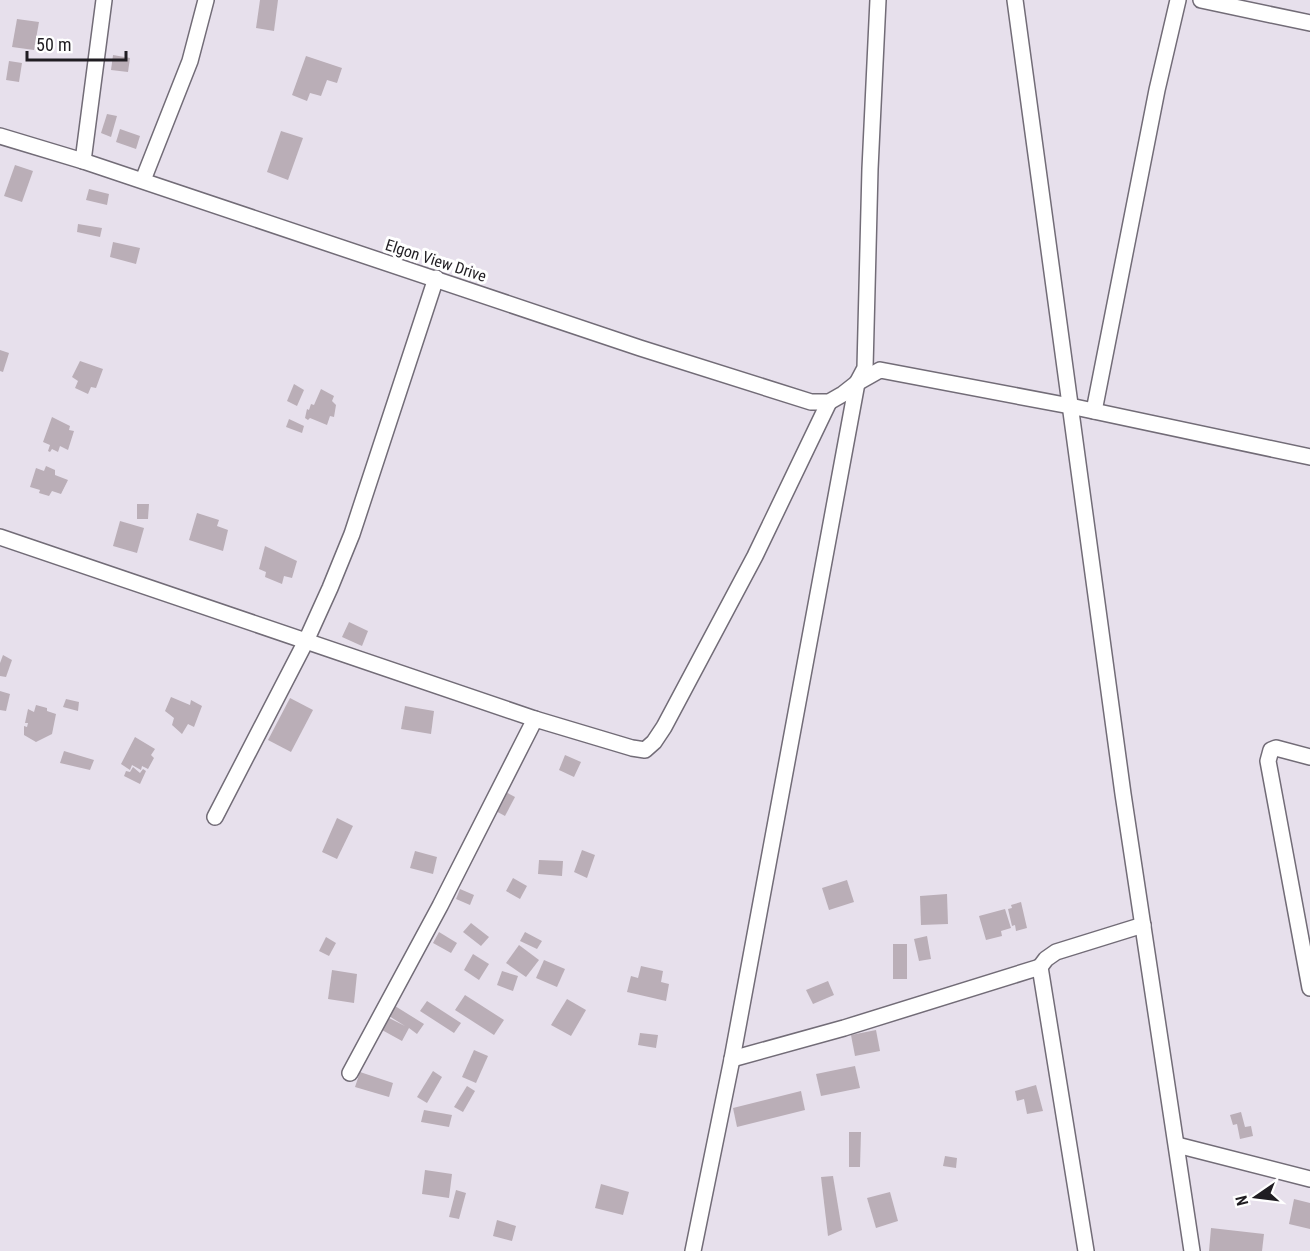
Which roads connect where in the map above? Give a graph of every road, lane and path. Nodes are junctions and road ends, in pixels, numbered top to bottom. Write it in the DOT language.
graph roads {
  1 [pos="104,0"];
  2 [pos="206,0"];
  3 [pos="878,0"];
  4 [pos="1015,0"];
  5 [pos="1178,0"];
  6 [pos="1201,0"];
  7 [pos="1310,22"];
  8 [pos="0,136"];
  9 [pos="83,160"];
  10 [pos="142,180"];
  11 [pos="436,278"];
  12 [pos="857,383"];
  13 [pos="829,402"];
  14 [pos="1070,406"];
  15 [pos="1094,411"];
  16 [pos="1310,457"];
  17 [pos="0,537"];
  18 [pos="306,641"];
  19 [pos="535,719"];
  20 [pos="1310,757"];
  21 [pos="215,817"];
  22 [pos="1143,925"];
  23 [pos="1040,967"];
  24 [pos="1310,988"];
  25 [pos="732,1059"];
  26 [pos="350,1073"];
  27 [pos="1177,1145"];
  28 [pos="1310,1179"];
  29 [pos="693,1251"];
  30 [pos="1086,1251"];
  31 [pos="1192,1251"];
  1 -- 9 [label="street"];
  2 -- 10 [label="street"];
  3 -- 12 [label="street"];
  4 -- 14 [label="street"];
  5 -- 15 [label="street"];
  6 -- 7 [label="street"];
  8 -- 9 [label="street, Elgon View Drive"];
  9 -- 10 [label="street, Elgon View Drive"];
  10 -- 11 [label="street, Elgon View Drive"];
  11 -- 13 [label="street, Elgon View Drive"];
  11 -- 18 [label="street"];
  12 -- 13 [label="street"];
  12 -- 14 [label="street"];
  12 -- 25 [label="street"];
  13 -- 19 [label="street"];
  14 -- 15 [label="street"];
  14 -- 22 [label="street"];
  15 -- 16 [label="street"];
  17 -- 18 [label="street"];
  18 -- 19 [label="street"];
  18 -- 21 [label="street"];
  19 -- 26 [label="street"];
  20 -- 24 [label="street"];
  22 -- 23 [label="street"];
  22 -- 27 [label="street"];
  23 -- 25 [label="street"];
  23 -- 30 [label="street"];
  25 -- 29 [label="street"];
  27 -- 28 [label="street"];
  27 -- 31 [label="street"];
}
